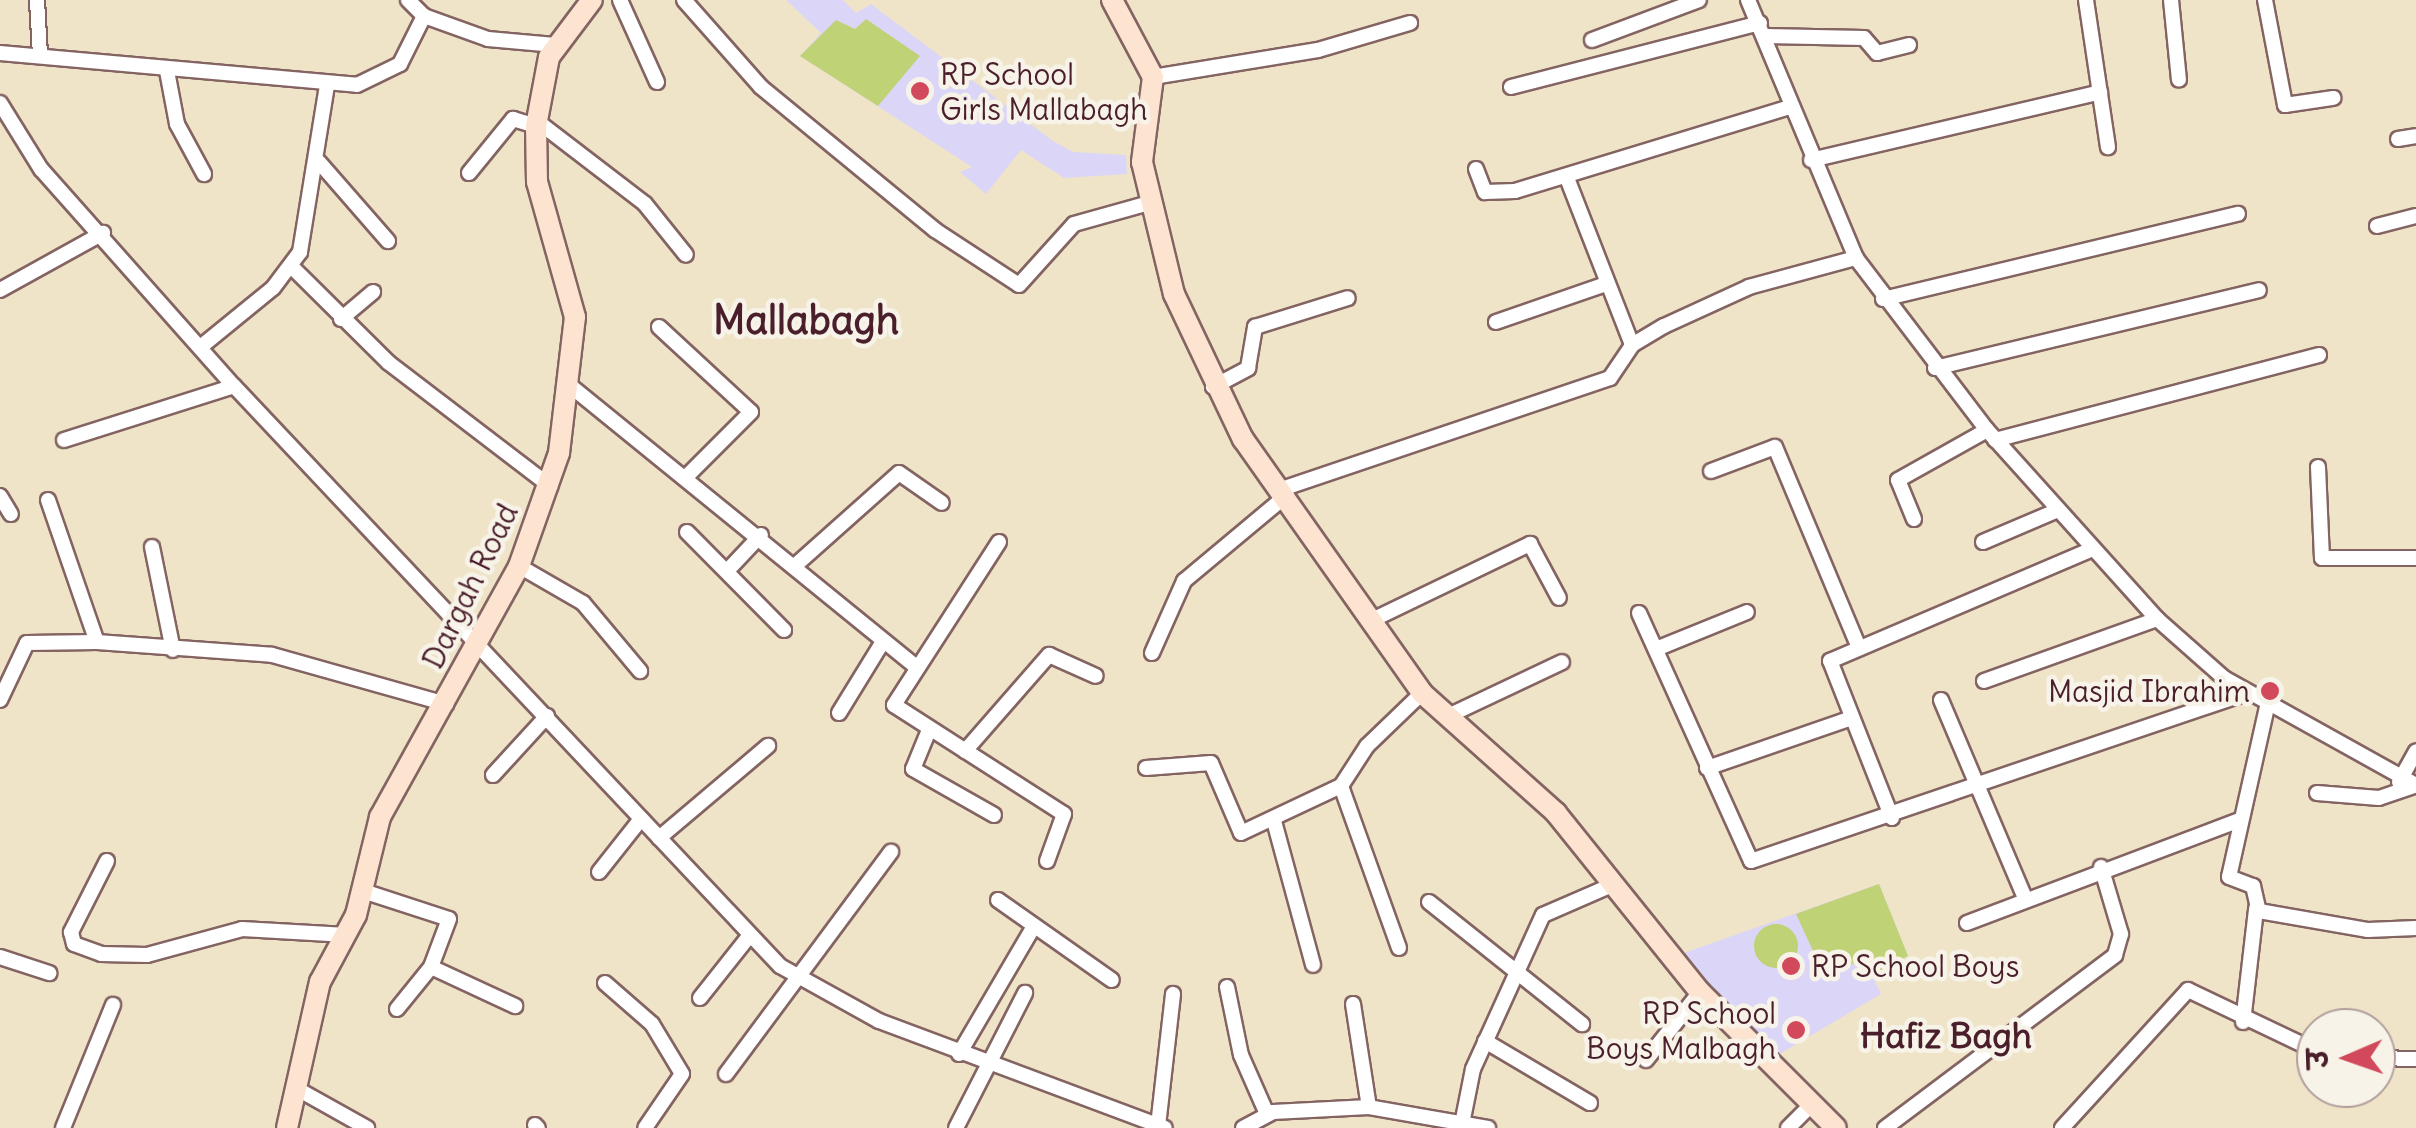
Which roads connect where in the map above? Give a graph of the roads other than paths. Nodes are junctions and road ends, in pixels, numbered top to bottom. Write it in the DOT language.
graph roads {
  1 [pos="37,0"];
  2 [pos="620,0"];
  3 [pos="684,0"];
  4 [pos="1112,0"];
  5 [pos="1699,0"];
  6 [pos="1748,0"];
  7 [pos="2086,0"];
  8 [pos="2170,0"];
  9 [pos="2264,0"];
  10 [pos="589,1"];
  11 [pos="418,7"];
  12 [pos="1410,23"];
  13 [pos="1763,29"];
  14 [pos="1592,40"];
  15 [pos="1909,44"];
  16 [pos="555,45"];
  17 [pos="0,52"];
  18 [pos="40,56"];
  19 [pos="167,71"];
  20 [pos="1153,77"];
  21 [pos="2179,80"];
  22 [pos="657,82"];
  23 [pos="326,86"];
  24 [pos="1511,87"];
  25 [pos="2100,92"];
  26 [pos="2333,98"];
  27 [pos="0,103"];
  28 [pos="1789,106"];
  29 [pos="536,124"];
  30 [pos="2416,136"];
  31 [pos="2398,139"];
  32 [pos="2108,147"];
  33 [pos="1812,160"];
  34 [pos="319,162"];
  35 [pos="1476,169"];
  36 [pos="204,174"];
  37 [pos="469,174"];
  38 [pos="1567,178"];
  39 [pos="1149,203"];
  40 [pos="2238,214"];
  41 [pos="2416,216"];
  42 [pos="2378,226"];
  43 [pos="103,234"];
  44 [pos="388,241"];
  45 [pos="686,254"];
  46 [pos="1856,258"];
  47 [pos="292,267"];
  48 [pos="1606,284"];
  49 [pos="0,290"];
  50 [pos="2259,290"];
  51 [pos="373,292"];
  52 [pos="1348,298"];
  53 [pos="1883,299"];
  54 [pos="342,319"];
  55 [pos="1496,322"];
  56 [pos="659,328"];
  57 [pos="203,345"];
  58 [pos="1632,345"];
  59 [pos="2319,355"];
  60 [pos="1935,368"];
  61 [pos="234,386"];
  62 [pos="1213,387"];
  63 [pos="573,388"];
  64 [pos="1991,435"];
  65 [pos="64,440"];
  66 [pos="2318,466"];
  67 [pos="1711,472"];
  68 [pos="689,474"];
  69 [pos="550,486"];
  70 [pos="1284,492"];
  71 [pos="0,496"];
  72 [pos="48,500"];
  73 [pos="942,503"];
  74 [pos="2058,510"];
  75 [pos="10,514"];
  76 [pos="1914,519"];
  77 [pos="687,532"];
  78 [pos="760,535"];
  79 [pos="999,542"];
  80 [pos="1983,542"];
  81 [pos="152,548"];
  82 [pos="2093,549"];
  83 [pos="2416,558"];
  84 [pos="798,563"];
  85 [pos="519,566"];
  86 [pos="728,570"];
  87 [pos="1560,598"];
  88 [pos="1747,612"];
  89 [pos="1639,613"];
  90 [pos="2157,619"];
  91 [pos="1370,621"];
  92 [pos="784,630"];
  93 [pos="478,639"];
  94 [pos="97,642"];
  95 [pos="882,643"];
  96 [pos="1859,648"];
  97 [pos="1656,649"];
  98 [pos="172,650"];
  99 [pos="1152,653"];
  100 [pos="1562,662"];
  101 [pos="913,664"];
  102 [pos="640,671"];
  103 [pos="1096,676"];
  104 [pos="1984,681"];
  105 [pos="1422,693"];
  106 [pos="2244,694"];
  107 [pos="0,700"];
  108 [pos="1941,700"];
  109 [pos="446,704"];
  110 [pos="2267,707"];
  111 [pos="839,713"];
  112 [pos="547,716"];
  113 [pos="1448,716"];
  114 [pos="1851,718"];
  115 [pos="929,730"];
  116 [pos="768,746"];
  117 [pos="965,751"];
  118 [pos="2416,751"];
  119 [pos="1146,768"];
  120 [pos="1707,768"];
  121 [pos="493,775"];
  122 [pos="2400,782"];
  123 [pos="1341,786"];
  124 [pos="1977,790"];
  125 [pos="2318,792"];
  126 [pos="994,815"];
  127 [pos="1892,818"];
  128 [pos="642,819"];
  129 [pos="1274,821"];
  130 [pos="2237,821"];
  131 [pos="659,838"];
  132 [pos="891,852"];
  133 [pos="1047,860"];
  134 [pos="107,861"];
  135 [pos="2100,867"];
  136 [pos="600,872"];
  137 [pos="1612,885"];
  138 [pos="364,891"];
  139 [pos="2025,898"];
  140 [pos="998,900"];
  141 [pos="1429,902"];
  142 [pos="2256,908"];
  143 [pos="1967,922"];
  144 [pos="1033,928"];
  145 [pos="2416,928"];
  146 [pos="347,935"];
  147 [pos="750,935"];
  148 [pos="1399,948"];
  149 [pos="0,957"];
  150 [pos="1313,965"];
  151 [pos="431,967"];
  152 [pos="1516,970"];
  153 [pos="49,974"];
  154 [pos="798,978"];
  155 [pos="1112,980"];
  156 [pos="605,983"];
  157 [pos="1227,987"];
  158 [pos="1700,992"];
  159 [pos="1024,993"];
  160 [pos="1173,994"];
  161 [pos="700,998"];
  162 [pos="1353,1004"];
  163 [pos="114,1005"];
  164 [pos="515,1006"];
  165 [pos="397,1009"];
  166 [pos="2243,1022"];
  167 [pos="1582,1024"];
  168 [pos="1485,1041"];
  169 [pos="2296,1043"];
  170 [pos="959,1054"];
  171 [pos="1646,1060"];
  172 [pos="990,1064"];
  173 [pos="726,1074"];
  174 [pos="301,1091"];
  175 [pos="1590,1104"];
  176 [pos="1812,1104"];
  177 [pos="1369,1107"];
  178 [pos="1267,1114"];
  179 [pos="1464,1118"];
  180 [pos="1162,1127"];
  181 [pos="63,1128"];
  182 [pos="288,1128"];
  183 [pos="366,1128"];
  184 [pos="645,1128"];
  185 [pos="956,1128"];
  186 [pos="1243,1128"];
  187 [pos="1488,1128"];
  188 [pos="1788,1128"];
  189 [pos="1836,1128"];
  190 [pos="1885,1128"];
  191 [pos="2062,1128"];
  1 -- 18 [label="street"];
  2 -- 22 [label="street"];
  3 -- 39 [label="street"];
  4 -- 20 [label="street"];
  5 -- 14 [label="street"];
  6 -- 13 [label="street"];
  7 -- 25 [label="street"];
  8 -- 21 [label="street"];
  9 -- 26 [label="street"];
  10 -- 16 [label="street, Dargah Road"];
  11 -- 16 [label="street"];
  11 -- 23 [label="street"];
  12 -- 20 [label="street"];
  13 -- 15 [label="street"];
  13 -- 24 [label="street"];
  13 -- 28 [label="street"];
  16 -- 29 [label="street, Dargah Road"];
  17 -- 18 [label="street"];
  18 -- 19 [label="street"];
  19 -- 23 [label="street"];
  19 -- 36 [label="street"];
  20 -- 39 [label="street"];
  23 -- 34 [label="street"];
  25 -- 32 [label="street"];
  25 -- 33 [label="street"];
  27 -- 43 [label="street"];
  28 -- 33 [label="street"];
  28 -- 38 [label="street"];
  29 -- 37 [label="street"];
  29 -- 45 [label="street"];
  29 -- 63 [label="street, Dargah Road"];
  30 -- 31 [label="street"];
  33 -- 46 [label="street"];
  34 -- 44 [label="street"];
  34 -- 47 [label="street"];
  35 -- 38 [label="street"];
  38 -- 48 [label="street"];
  39 -- 62 [label="street"];
  40 -- 53 [label="street"];
  41 -- 42 [label="street"];
  43 -- 49 [label="street"];
  43 -- 57 [label="street"];
  46 -- 53 [label="street"];
  46 -- 58 [label="street"];
  47 -- 54 [label="street"];
  47 -- 57 [label="street"];
  48 -- 55 [label="street"];
  48 -- 58 [label="street"];
  50 -- 60 [label="street"];
  51 -- 54 [label="street"];
  52 -- 62 [label="street"];
  53 -- 60 [label="street"];
  54 -- 69 [label="street"];
  56 -- 68 [label="street"];
  57 -- 61 [label="street"];
  58 -- 70 [label="street"];
  59 -- 64 [label="street"];
  60 -- 64 [label="street"];
  61 -- 65 [label="street"];
  61 -- 93 [label="street"];
  62 -- 70 [label="street"];
  63 -- 68 [label="street"];
  63 -- 69 [label="street, Dargah Road"];
  64 -- 74 [label="street"];
  64 -- 76 [label="street"];
  66 -- 83 [label="street"];
  67 -- 96 [label="street"];
  68 -- 78 [label="street"];
  69 -- 85 [label="street, Dargah Road"];
  70 -- 91 [label="street"];
  70 -- 99 [label="street"];
  71 -- 75 [label="street"];
  72 -- 94 [label="street"];
  73 -- 84 [label="street"];
  74 -- 80 [label="street"];
  74 -- 82 [label="street"];
  77 -- 86 [label="street"];
  78 -- 84 [label="street"];
  78 -- 86 [label="street"];
  79 -- 101 [label="street"];
  81 -- 98 [label="street"];
  82 -- 90 [label="street"];
  82 -- 96 [label="street"];
  84 -- 95 [label="street"];
  85 -- 93 [label="street, Dargah Road"];
  85 -- 102 [label="street"];
  86 -- 92 [label="street"];
  87 -- 91 [label="street"];
  88 -- 97 [label="street"];
  89 -- 97 [label="street"];
  90 -- 104 [label="street"];
  90 -- 106 [label="street"];
  91 -- 105 [label="street"];
  93 -- 109 [label="street, Dargah Road"];
  93 -- 112 [label="street"];
  94 -- 98 [label="street"];
  94 -- 107 [label="street"];
  95 -- 101 [label="street"];
  95 -- 111 [label="street"];
  96 -- 114 [label="street"];
  97 -- 120 [label="street"];
  98 -- 109 [label="street"];
  100 -- 113 [label="street"];
  101 -- 115 [label="street"];
  103 -- 117 [label="street"];
  105 -- 113 [label="street"];
  105 -- 123 [label="street"];
  106 -- 110 [label="street"];
  106 -- 124 [label="street"];
  108 -- 124 [label="street"];
  109 -- 138 [label="street, Dargah Road"];
  110 -- 122 [label="street"];
  110 -- 130 [label="street"];
  112 -- 121 [label="street"];
  112 -- 128 [label="street"];
  113 -- 137 [label="street"];
  114 -- 120 [label="street"];
  114 -- 127 [label="street"];
  115 -- 117 [label="street"];
  115 -- 126 [label="street"];
  116 -- 131 [label="street"];
  117 -- 133 [label="street"];
  118 -- 122 [label="street"];
  119 -- 129 [label="street"];
  120 -- 127 [label="street"];
  122 -- 125 [label="street"];
  123 -- 129 [label="street"];
  123 -- 148 [label="street"];
  124 -- 127 [label="street"];
  124 -- 139 [label="street"];
  128 -- 131 [label="street"];
  128 -- 136 [label="street"];
  129 -- 150 [label="street"];
  130 -- 135 [label="street"];
  130 -- 142 [label="street"];
  131 -- 147 [label="street"];
  132 -- 154 [label="street"];
  134 -- 146 [label="street"];
  135 -- 139 [label="street"];
  135 -- 190 [label="street"];
  137 -- 152 [label="street"];
  137 -- 158 [label="street"];
  138 -- 146 [label="street, Dargah Road"];
  138 -- 151 [label="street"];
  139 -- 143 [label="street"];
  140 -- 144 [label="street"];
  141 -- 152 [label="street"];
  142 -- 145 [label="street"];
  142 -- 166 [label="street"];
  144 -- 155 [label="street"];
  144 -- 170 [label="street"];
  146 -- 174 [label="street, Dargah Road"];
  147 -- 154 [label="street"];
  147 -- 161 [label="street"];
  149 -- 153 [label="street"];
  151 -- 164 [label="street"];
  151 -- 165 [label="street"];
  152 -- 167 [label="street"];
  152 -- 168 [label="street"];
  154 -- 170 [label="street"];
  154 -- 173 [label="street"];
  156 -- 184 [label="street"];
  157 -- 178 [label="street"];
  158 -- 171 [label="street"];
  158 -- 176 [label="street"];
  159 -- 172 [label="street"];
  160 -- 180 [label="street"];
  162 -- 177 [label="street"];
  163 -- 181 [label="street"];
  166 -- 169 [label="street"];
  166 -- 191 [label="street"];
  168 -- 175 [label="street"];
  168 -- 179 [label="street"];
  170 -- 172 [label="street"];
  172 -- 180 [label="street"];
  172 -- 185 [label="street"];
  174 -- 182 [label="street, Dargah Road"];
  174 -- 183 [label="street"];
  176 -- 188 [label="street"];
  176 -- 189 [label="street"];
  177 -- 178 [label="street"];
  177 -- 179 [label="street"];
  178 -- 186 [label="street"];
  179 -- 187 [label="street"];
}
